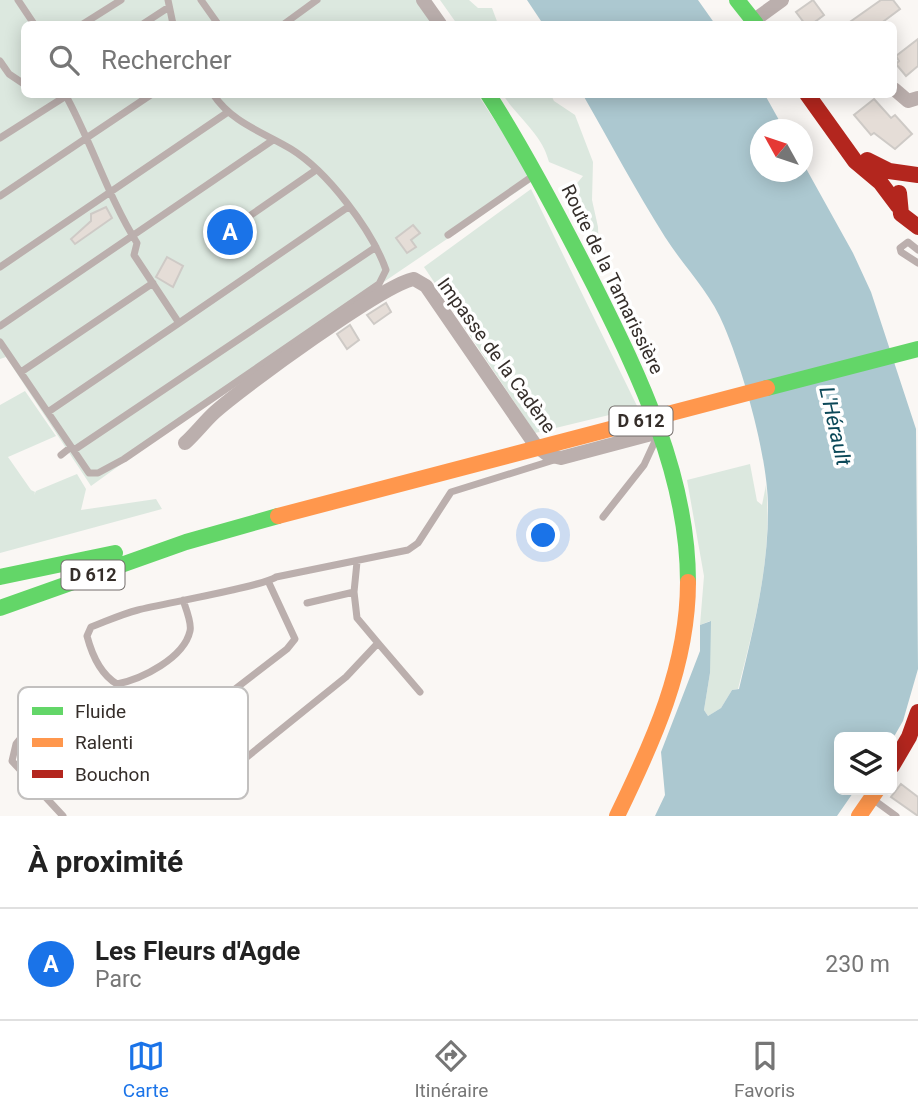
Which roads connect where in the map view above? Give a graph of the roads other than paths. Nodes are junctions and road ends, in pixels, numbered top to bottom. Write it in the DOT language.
graph roads {
  1 [pos="121,0"];
  2 [pos="201,0"];
  3 [pos="317,0"];
  4 [pos="423,0"];
  5 [pos="737,0"];
  6 [pos="782,0"];
  7 [pos="23,2"];
  8 [pos="169,4"];
  9 [pos="32,21"];
  10 [pos="88,21"];
  11 [pos="147,21"];
  12 [pos="216,21"];
  13 [pos="288,21"];
  14 [pos="438,21"];
  15 [pos="753,21"];
  16 [pos="756,21"];
  17 [pos="0,61"];
  18 [pos="9,74"];
  19 [pos="0,80"];
  20 [pos="21,82"];
  21 [pos="897,92"];
  22 [pos="60,98"];
  23 [pos="67,98"];
  24 [pos="146,98"];
  25 [pos="216,98"];
  26 [pos="490,98"];
  27 [pos="810,98"];
  28 [pos="918,98"];
  29 [pos="228,112"];
  30 [pos="88,137"];
  31 [pos="0,138"];
  32 [pos="273,140"];
  33 [pos="842,144"];
  34 [pos="316,170"];
  35 [pos="537,173"];
  36 [pos="918,175"];
  37 [pos="111,192"];
  38 [pos="0,196"];
  39 [pos="348,206"];
  40 [pos="898,206"];
  41 [pos="917,227"];
  42 [pos="222,235"];
  43 [pos="447,235"];
  44 [pos="133,237"];
  45 [pos="376,247"];
  46 [pos="918,250"];
  47 [pos="918,263"];
  48 [pos="0,267"];
  49 [pos="153,283"];
  50 [pos="179,323"];
  51 [pos="0,327"];
  52 [pos="0,342"];
  53 [pos="918,349"];
  54 [pos="21,372"];
  55 [pos="48,412"];
  56 [pos="659,432"];
  57 [pos="185,443"];
  58 [pos="73,449"];
  59 [pos="61,455"];
  60 [pos="561,458"];
  61 [pos="603,517"];
  62 [pos="186,542"];
  63 [pos="357,562"];
  64 [pos="0,580"];
  65 [pos="269,583"];
  66 [pos="354,592"];
  67 [pos="183,600"];
  68 [pos="307,603"];
  69 [pos="0,608"];
  70 [pos="378,643"];
  71 [pos="238,687"];
  72 [pos="420,692"];
  73 [pos="918,712"];
  74 [pos="18,742"];
  75 [pos="248,756"];
  76 [pos="897,757"];
  77 [pos="18,767"];
  78 [pos="873,795"];
  79 [pos="875,795"];
  80 [pos="47,799"];
  81 [pos="893,815"];
  82 [pos="63,816"];
  83 [pos="617,816"];
  84 [pos="859,816"];
  1 -- 10 [label="lane"];
  2 -- 12 [label="lane"];
  3 -- 13 [label="lane"];
  4 -- 14 [label="street"];
  5 -- 15 [label="main road"];
  6 -- 16 [label="street"];
  7 -- 9 [label="lane"];
  8 -- 11 [label="lane"];
  17 -- 18 [label="lane"];
  18 -- 19 [label="lane"];
  18 -- 20 [label="lane"];
  21 -- 28 [label="street"];
  22 -- 31 [label="lane"];
  23 -- 30 [label="lane"];
  24 -- 30 [label="lane"];
  25 -- 29 [label="lane"];
  26 -- 35 [label="main road, Route de la Tamarissière"];
  27 -- 33 [label="main road"];
  29 -- 32 [label="lane"];
  29 -- 37 [label="lane"];
  30 -- 37 [label="lane"];
  30 -- 38 [label="lane"];
  32 -- 34 [label="lane"];
  32 -- 44 [label="lane"];
  33 -- 36 [label="main road"];
  33 -- 40 [label="main road"];
  34 -- 39 [label="lane"];
  34 -- 42 [label="lane"];
  35 -- 43 [label="lane"];
  35 -- 56 [label="main road, Route de la Tamarissière"];
  36 -- 40 [label="main road"];
  37 -- 44 [label="lane"];
  37 -- 48 [label="lane"];
  39 -- 45 [label="lane"];
  39 -- 50 [label="lane"];
  40 -- 41 [label="main road"];
  44 -- 49 [label="lane"];
  44 -- 51 [label="lane"];
  45 -- 58 [label="lane"];
  45 -- 58 [label="lane"];
  46 -- 47 [label="lane"];
  49 -- 50 [label="lane"];
  49 -- 54 [label="lane"];
  50 -- 55 [label="lane"];
  52 -- 54 [label="lane"];
  53 -- 62 [label="main road, D 612"];
  54 -- 55 [label="lane"];
  55 -- 58 [label="lane"];
  56 -- 60 [label="street, Impasse de la Cadène"];
  56 -- 61 [label="lane"];
  56 -- 83 [label="main road, Route de la Tamarissière"];
  57 -- 60 [label="street, Impasse de la Cadène"];
  58 -- 59 [label="lane"];
  60 -- 63 [label="lane"];
  62 -- 64 [label="main road, D 612"];
  62 -- 69 [label="main road, D 612"];
  63 -- 65 [label="lane"];
  63 -- 66 [label="lane"];
  65 -- 67 [label="lane"];
  65 -- 71 [label="lane"];
  66 -- 68 [label="lane"];
  66 -- 70 [label="lane"];
  67 -- 67 [label="lane"];
  70 -- 72 [label="lane"];
  70 -- 75 [label="lane"];
  73 -- 76 [label="main road"];
  74 -- 77 [label="lane"];
  78 -- 84 [label="main road"];
  79 -- 81 [label="lane"];
  80 -- 82 [label="lane"];
}
